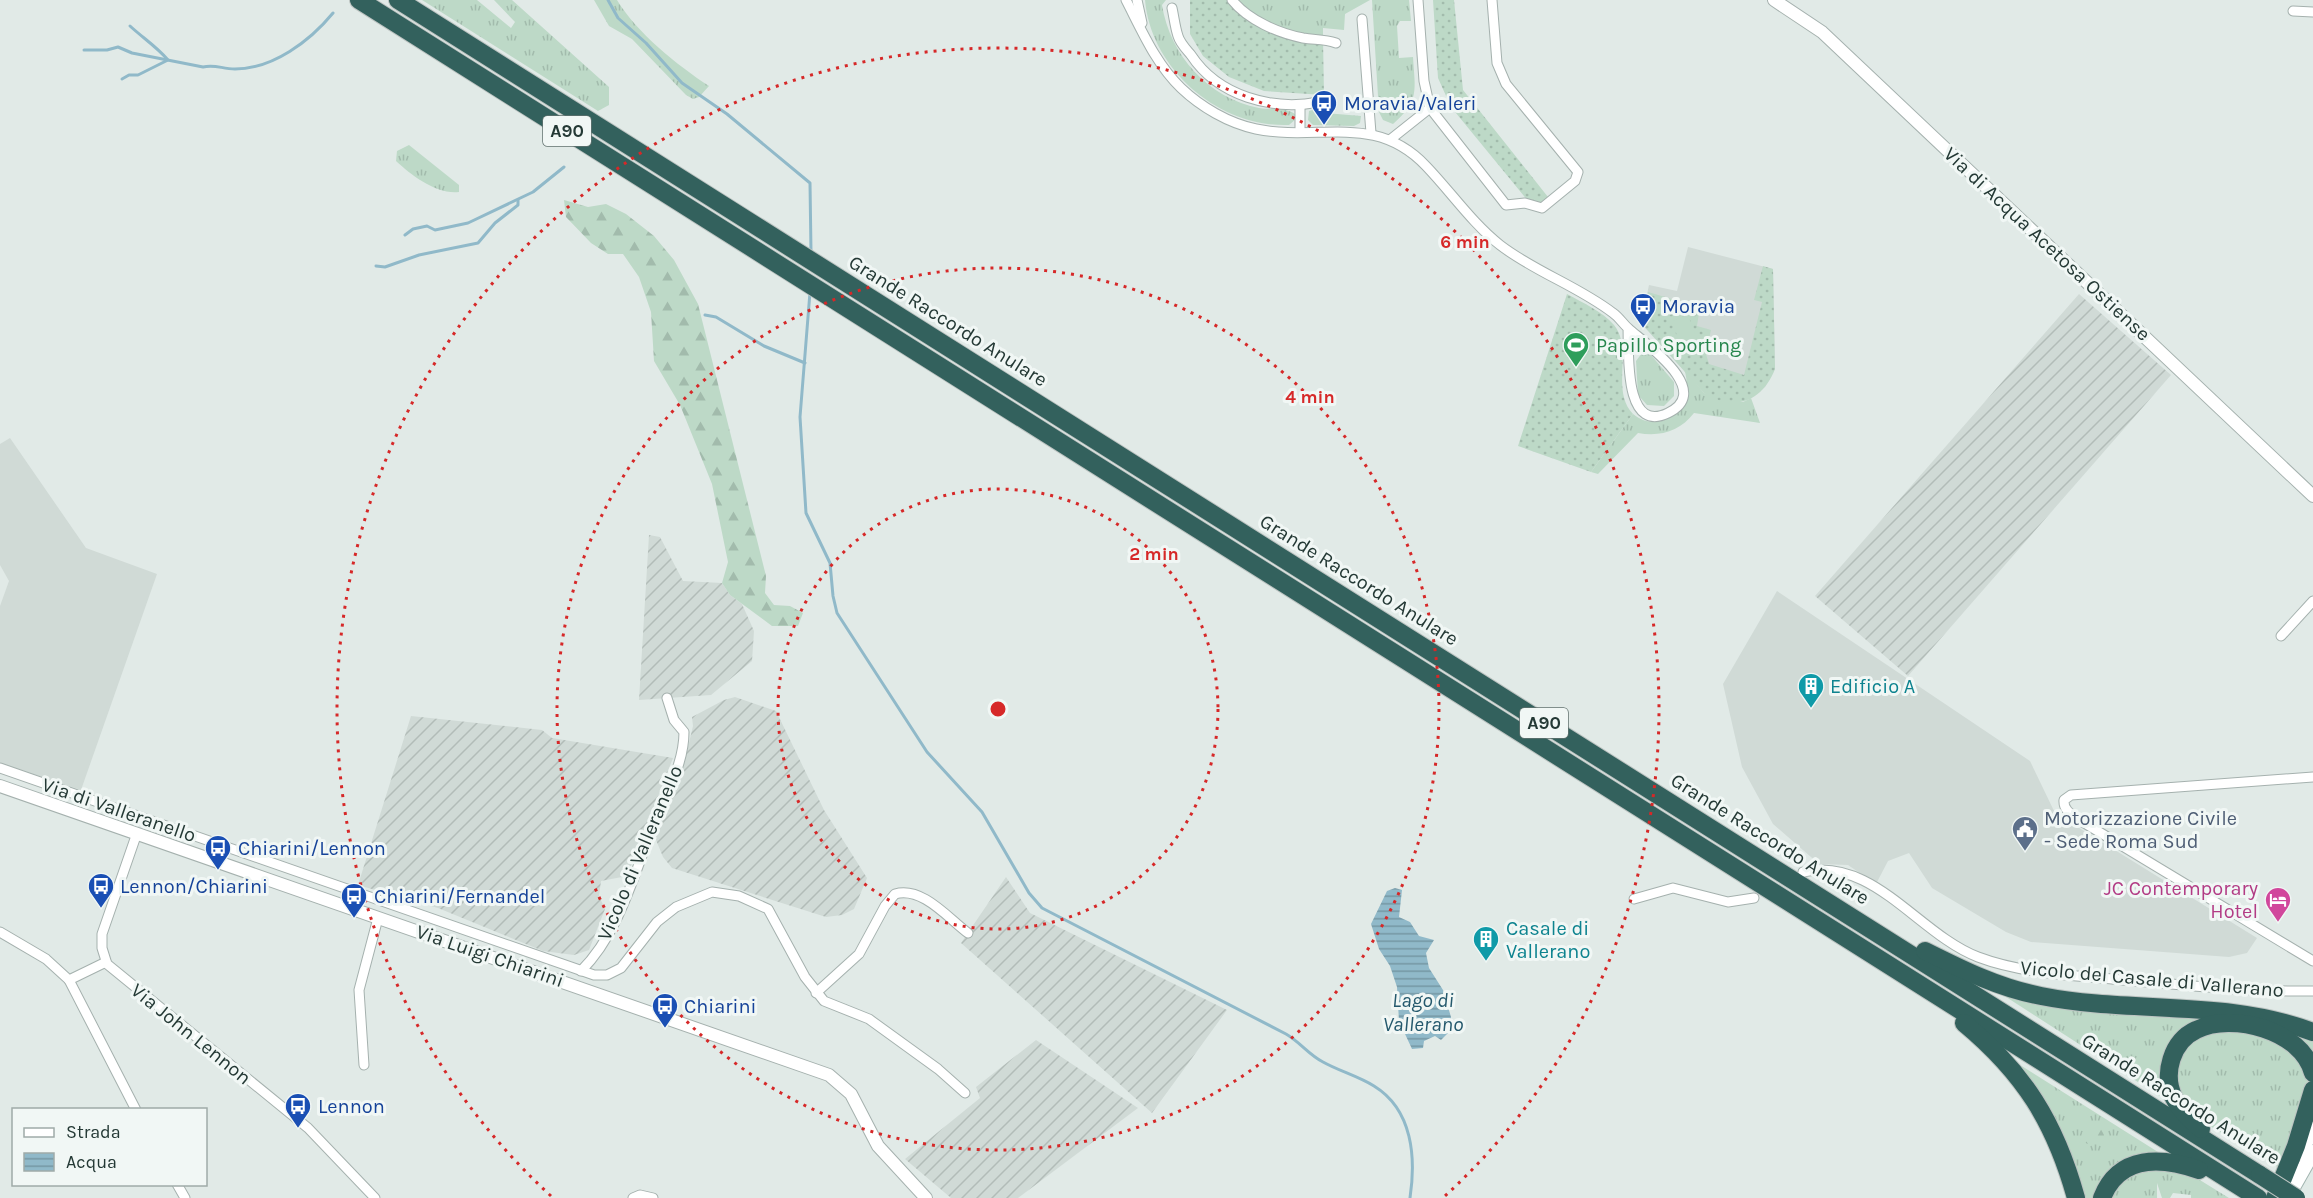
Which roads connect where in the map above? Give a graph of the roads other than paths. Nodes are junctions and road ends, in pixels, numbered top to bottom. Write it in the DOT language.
graph roads {
  1 [pos="359,0"];
  2 [pos="398,0"];
  3 [pos="1126,0"];
  4 [pos="1137,0"];
  5 [pos="1232,0"];
  6 [pos="1418,0"];
  7 [pos="1492,0"];
  8 [pos="1774,0"];
  9 [pos="1172,8"];
  10 [pos="2294,11"];
  11 [pos="2313,12"];
  12 [pos="1362,19"];
  13 [pos="1145,37"];
  14 [pos="1336,43"];
  15 [pos="1319,102"];
  16 [pos="1300,106"];
  17 [pos="1430,108"];
  18 [pos="1300,132"];
  19 [pos="1371,132"];
  20 [pos="1391,139"];
  21 [pos="1628,328"];
  22 [pos="2313,496"];
  23 [pos="2313,601"];
  24 [pos="2282,636"];
  25 [pos="667,698"];
  26 [pos="0,768"];
  27 [pos="2313,777"];
  28 [pos="0,786"];
  29 [pos="137,833"];
  30 [pos="1803,873"];
  31 [pos="1821,897"];
  32 [pos="1754,898"];
  33 [pos="1634,899"];
  34 [pos="378,918"];
  35 [pos="0,932"];
  36 [pos="968,933"];
  37 [pos="2313,961"];
  38 [pos="106,962"];
  39 [pos="580,971"];
  40 [pos="1909,977"];
  41 [pos="69,980"];
  42 [pos="2313,991"];
  43 [pos="816,993"];
  44 [pos="2313,1032"];
  45 [pos="364,1065"];
  46 [pos="2313,1073"];
  47 [pos="2313,1090"];
  48 [pos="965,1093"];
  49 [pos="135,1108"];
  50 [pos="2313,1129"];
  51 [pos="2313,1152"];
  52 [pos="2241,1163"];
  53 [pos="2229,1180"];
  54 [pos="2254,1196"];
  55 [pos="375,1198"];
  56 [pos="633,1198"];
  57 [pos="653,1198"];
  58 [pos="926,1198"];
  59 [pos="2076,1198"];
  60 [pos="2102,1198"];
  61 [pos="2275,1198"];
  62 [pos="2287,1198"];
  63 [pos="2296,1198"];
  1 -- 40 [label="highway, A90"];
  2 -- 31 [label="highway, Grande Raccordo Anulare / A90"];
  3 -- 13 [label="street"];
  4 -- 13 [label="street"];
  5 -- 14 [label="street"];
  6 -- 17 [label="street"];
  7 -- 17 [label="street"];
  8 -- 22 [label="street, Via di Acqua Acetosa Ostiense"];
  9 -- 16 [label="street"];
  10 -- 11 [label="street"];
  12 -- 19 [label="street"];
  13 -- 18 [label="street"];
  15 -- 16 [label="street"];
  16 -- 18 [label="street"];
  17 -- 20 [label="street"];
  18 -- 19 [label="street"];
  19 -- 20 [label="street"];
  20 -- 21 [label="street"];
  21 -- 21 [label="street"];
  23 -- 24 [label="street"];
  25 -- 39 [label="street, Vicolo di Valleranello"];
  26 -- 39 [label="street, Via di Valleranello"];
  27 -- 37 [label="street"];
  28 -- 29 [label="street, Via Luigi Chiarini"];
  29 -- 34 [label="street, Via Luigi Chiarini"];
  29 -- 38 [label="street"];
  30 -- 42 [label="street, Vicolo del Casale di Vallerano"];
  31 -- 44 [label="highway"];
  31 -- 52 [label="highway, Grande Raccordo Anulare / A90"];
  32 -- 33 [label="street"];
  34 -- 45 [label="street"];
  34 -- 58 [label="street, Via Luigi Chiarini"];
  35 -- 41 [label="street"];
  36 -- 43 [label="street"];
  38 -- 41 [label="street"];
  38 -- 55 [label="street, Via John Lennon"];
  39 -- 43 [label="street, Via di Valleranello"];
  40 -- 53 [label="highway, A90"];
  40 -- 59 [label="highway"];
  41 -- 49 [label="street"];
  43 -- 48 [label="street, Via di Valleranello"];
  46 -- 52 [label="highway"];
  47 -- 61 [label="highway"];
  50 -- 61 [label="main road"];
  51 -- 62 [label="main road"];
  52 -- 63 [label="highway, Grande Raccordo Anulare / A90, bridge"];
  53 -- 54 [label="highway, A90"];
  53 -- 60 [label="highway"];
  56 -- 57 [label="street"];
}
